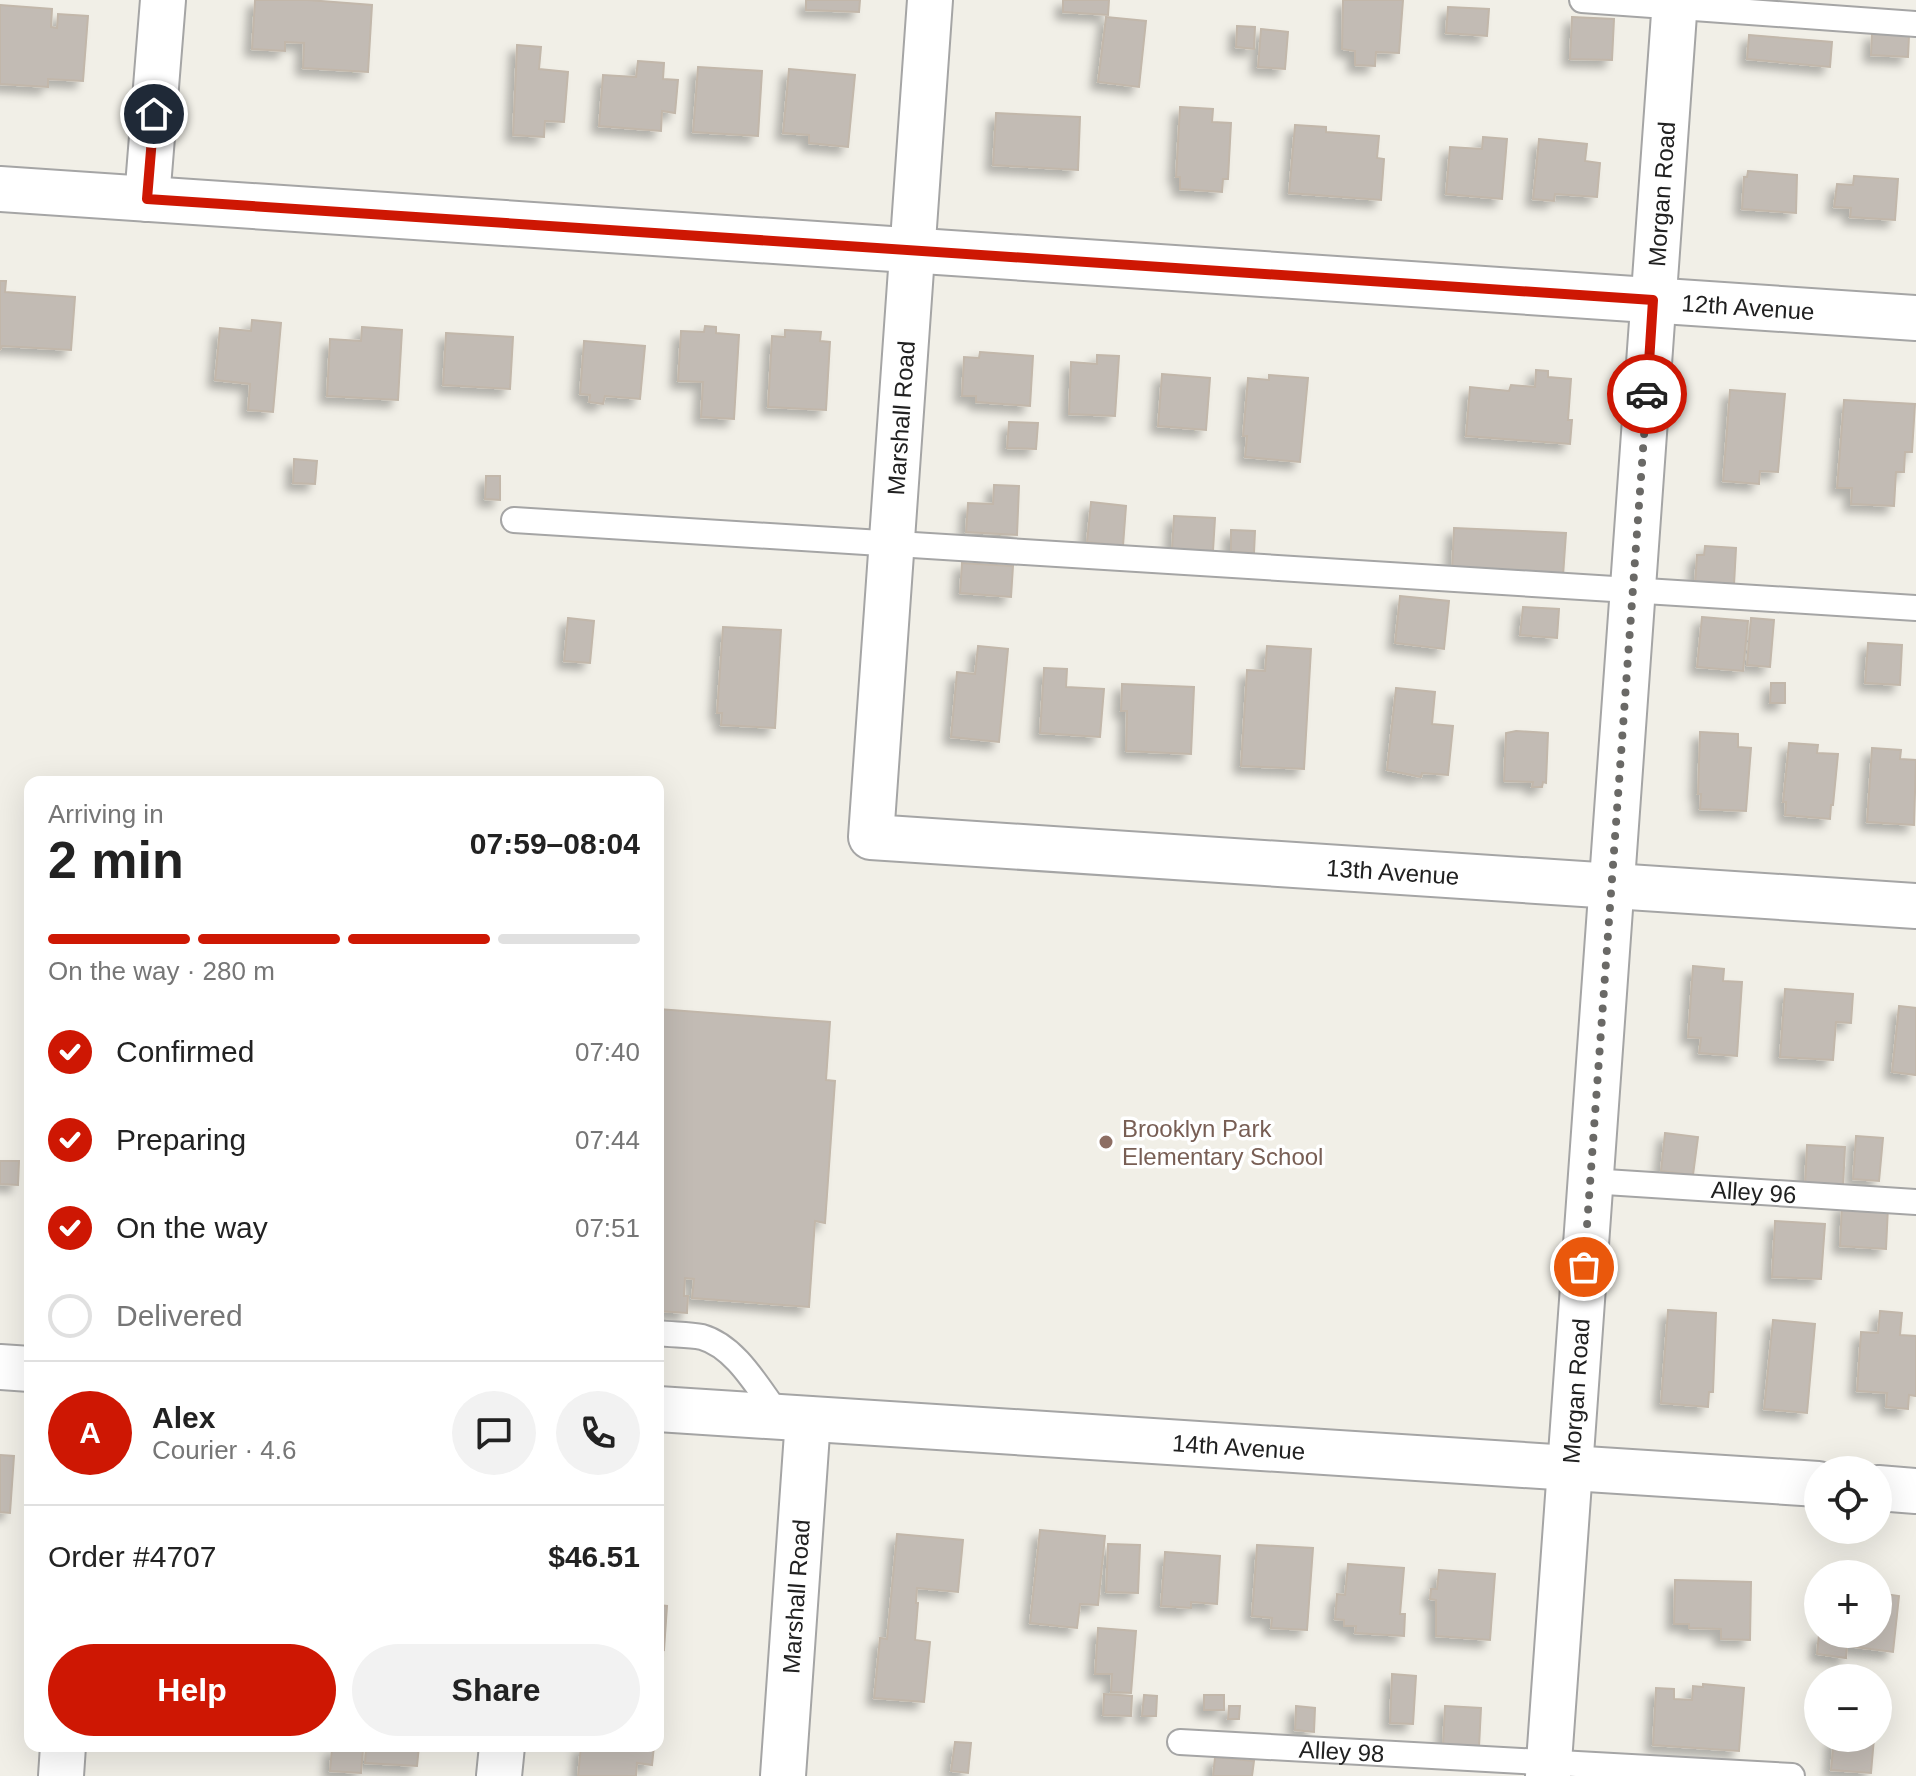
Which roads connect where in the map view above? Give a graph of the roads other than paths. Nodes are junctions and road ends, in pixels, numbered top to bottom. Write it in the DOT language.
graph roads {
  1 [pos="163,0"];
  2 [pos="930,0"];
  3 [pos="1582,0"];
  4 [pos="1675,3"];
  5 [pos="1916,24"];
  6 [pos="0,189"];
  7 [pos="147,199"];
  8 [pos="912,251"];
  9 [pos="1653,300"];
  10 [pos="1916,318"];
  11 [pos="514,520"];
  12 [pos="892,544"];
  13 [pos="1633,590"];
  14 [pos="1916,608"];
  15 [pos="871,837"];
  16 [pos="1612,886"];
  17 [pos="1916,906"];
  18 [pos="1590,1181"];
  19 [pos="1916,1202"];
  20 [pos="664,1334"];
  21 [pos="0,1367"];
  22 [pos="24,1369"];
  23 [pos="664,1409"];
  24 [pos="794,1418"];
  25 [pos="1570,1468"];
  26 [pos="1804,1483"];
  27 [pos="1892,1489"];
  28 [pos="1916,1491"];
  29 [pos="1180,1742"];
  30 [pos="63,1752"];
  31 [pos="501,1752"];
  32 [pos="1548,1769"];
  33 [pos="61,1776"];
  34 [pos="499,1776"];
  35 [pos="783,1776"];
  36 [pos="1792,1776"];
  1 -- 7 [label="street"];
  2 -- 8 [label="street, Marshall Road"];
  3 -- 4 [label="lane"];
  4 -- 5 [label="lane"];
  4 -- 9 [label="street, Morgan Road"];
  6 -- 7 [label="street, 12th Avenue"];
  7 -- 8 [label="street, 12th Avenue"];
  8 -- 9 [label="street, 12th Avenue"];
  8 -- 12 [label="street, Marshall Road"];
  9 -- 10 [label="street, 12th Avenue"];
  9 -- 13 [label="street, Morgan Road"];
  11 -- 12 [label="lane"];
  12 -- 13 [label="lane"];
  12 -- 15 [label="street, Marshall Road"];
  13 -- 14 [label="lane"];
  13 -- 16 [label="street, Morgan Road"];
  15 -- 16 [label="street, 13th Avenue"];
  16 -- 17 [label="street, 13th Avenue"];
  16 -- 18 [label="street, Morgan Road"];
  18 -- 19 [label="lane, Alley 96"];
  18 -- 25 [label="street, Morgan Road"];
  20 -- 24 [label="lane"];
  21 -- 22 [label="street"];
  23 -- 24 [label="street, 14th Avenue"];
  24 -- 25 [label="street, 14th Avenue"];
  24 -- 35 [label="street, Marshall Road"];
  25 -- 26 [label="street, 14th Avenue"];
  25 -- 32 [label="street, Morgan Road"];
  27 -- 28 [label="street"];
  29 -- 32 [label="lane, Alley 98"];
  30 -- 33 [label="street"];
  31 -- 34 [label="street"];
  32 -- 36 [label="lane, Alley 98"];
}
